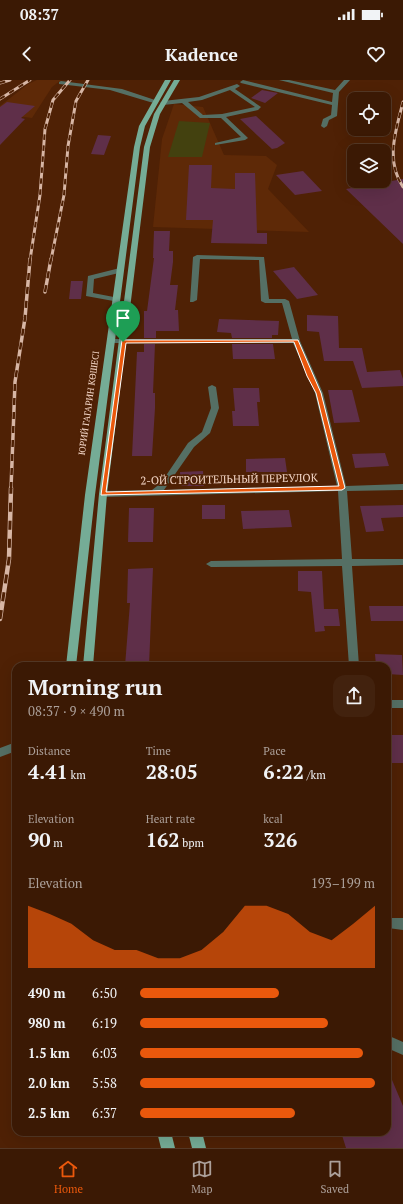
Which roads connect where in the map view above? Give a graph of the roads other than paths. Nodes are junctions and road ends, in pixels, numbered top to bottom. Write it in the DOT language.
graph roads {
  1 [pos="168,80"];
  2 [pos="177,80"];
  3 [pos="282,80"];
  4 [pos="347,80"];
  5 [pos="244,81"];
  6 [pos="61,83"];
  7 [pos="232,89"];
  8 [pos="336,92"];
  9 [pos="184,101"];
  10 [pos="159,102"];
  11 [pos="335,104"];
  12 [pos="222,116"];
  13 [pos="324,126"];
  14 [pos="217,144"];
  15 [pos="120,270"];
  16 [pos="116,300"];
  17 [pos="193,300"];
  18 [pos="111,341"];
  19 [pos="296,341"];
  20 [pos="123,342"];
  21 [pos="212,386"];
  22 [pos="403,487"];
  23 [pos="342,488"];
  24 [pos="154,493"];
  25 [pos="103,494"];
  26 [pos="403,562"];
  27 [pos="211,564"];
  28 [pos="347,564"];
  29 [pos="71,662"];
  30 [pos="88,662"];
  31 [pos="354,662"];
  32 [pos="391,704"];
  33 [pos="403,704"];
  34 [pos="12,748"];
  35 [pos="0,752"];
  36 [pos="391,1043"];
  37 [pos="403,1049"];
  38 [pos="165,1136"];
  39 [pos="196,1136"];
  40 [pos="168,1148"];
  41 [pos="199,1148"];
  1 -- 10 [label="main road, ЮРИЙ ГАГАРИН КӨШЕСІ"];
  2 -- 10 [label="main road, ЮРИЙ ГАГАРИН КӨШЕСІ"];
  3 -- 8 [label="street"];
  4 -- 8 [label="street"];
  5 -- 7 [label="street"];
  5 -- 11 [label="street"];
  6 -- 10 [label="street"];
  7 -- 9 [label="street"];
  7 -- 12 [label="street"];
  8 -- 11 [label="street"];
  9 -- 10 [label="street"];
  9 -- 12 [label="street"];
  10 -- 15 [label="main road, ЮРИЙ ГАГАРИН КӨШЕСІ"];
  10 -- 20 [label="main road, ЮРИЙ ГАГАРИН КӨШЕСІ"];
  11 -- 13 [label="street"];
  12 -- 14 [label="street"];
  15 -- 16 [label="main road, ЮРИЙ ГАГАРИН КӨШЕСІ"];
  15 -- 16 [label="street"];
  16 -- 18 [label="main road, ЮРИЙ ГАГАРИН КӨШЕСІ"];
  17 -- 19 [label="street"];
  18 -- 20 [label="street"];
  18 -- 29 [label="main road, ЮРИЙ ГАГАРИН КӨШЕСІ"];
  19 -- 20 [label="street"];
  19 -- 23 [label="street"];
  20 -- 25 [label="main road, ЮРИЙ ГАГАРИН КӨШЕСІ"];
  21 -- 24 [label="street"];
  22 -- 23 [label="street, 2-ОЙ СТРОИТЕЛЬНЫЙ ПЕРЕУЛОК"];
  23 -- 24 [label="street, 2-ОЙ СТРОИТЕЛЬНЫЙ ПЕРЕУЛОК"];
  23 -- 28 [label="street"];
  24 -- 25 [label="street, 2-ОЙ СТРОИТЕЛЬНЫЙ ПЕРЕУЛОК"];
  25 -- 30 [label="main road, ЮРИЙ ГАГАРИН КӨШЕСІ"];
  26 -- 28 [label="street"];
  27 -- 28 [label="street"];
  28 -- 31 [label="street"];
  32 -- 33 [label="street"];
  34 -- 35 [label="street"];
  36 -- 37 [label="street"];
  38 -- 40 [label="main road"];
  39 -- 41 [label="main road"];
}
